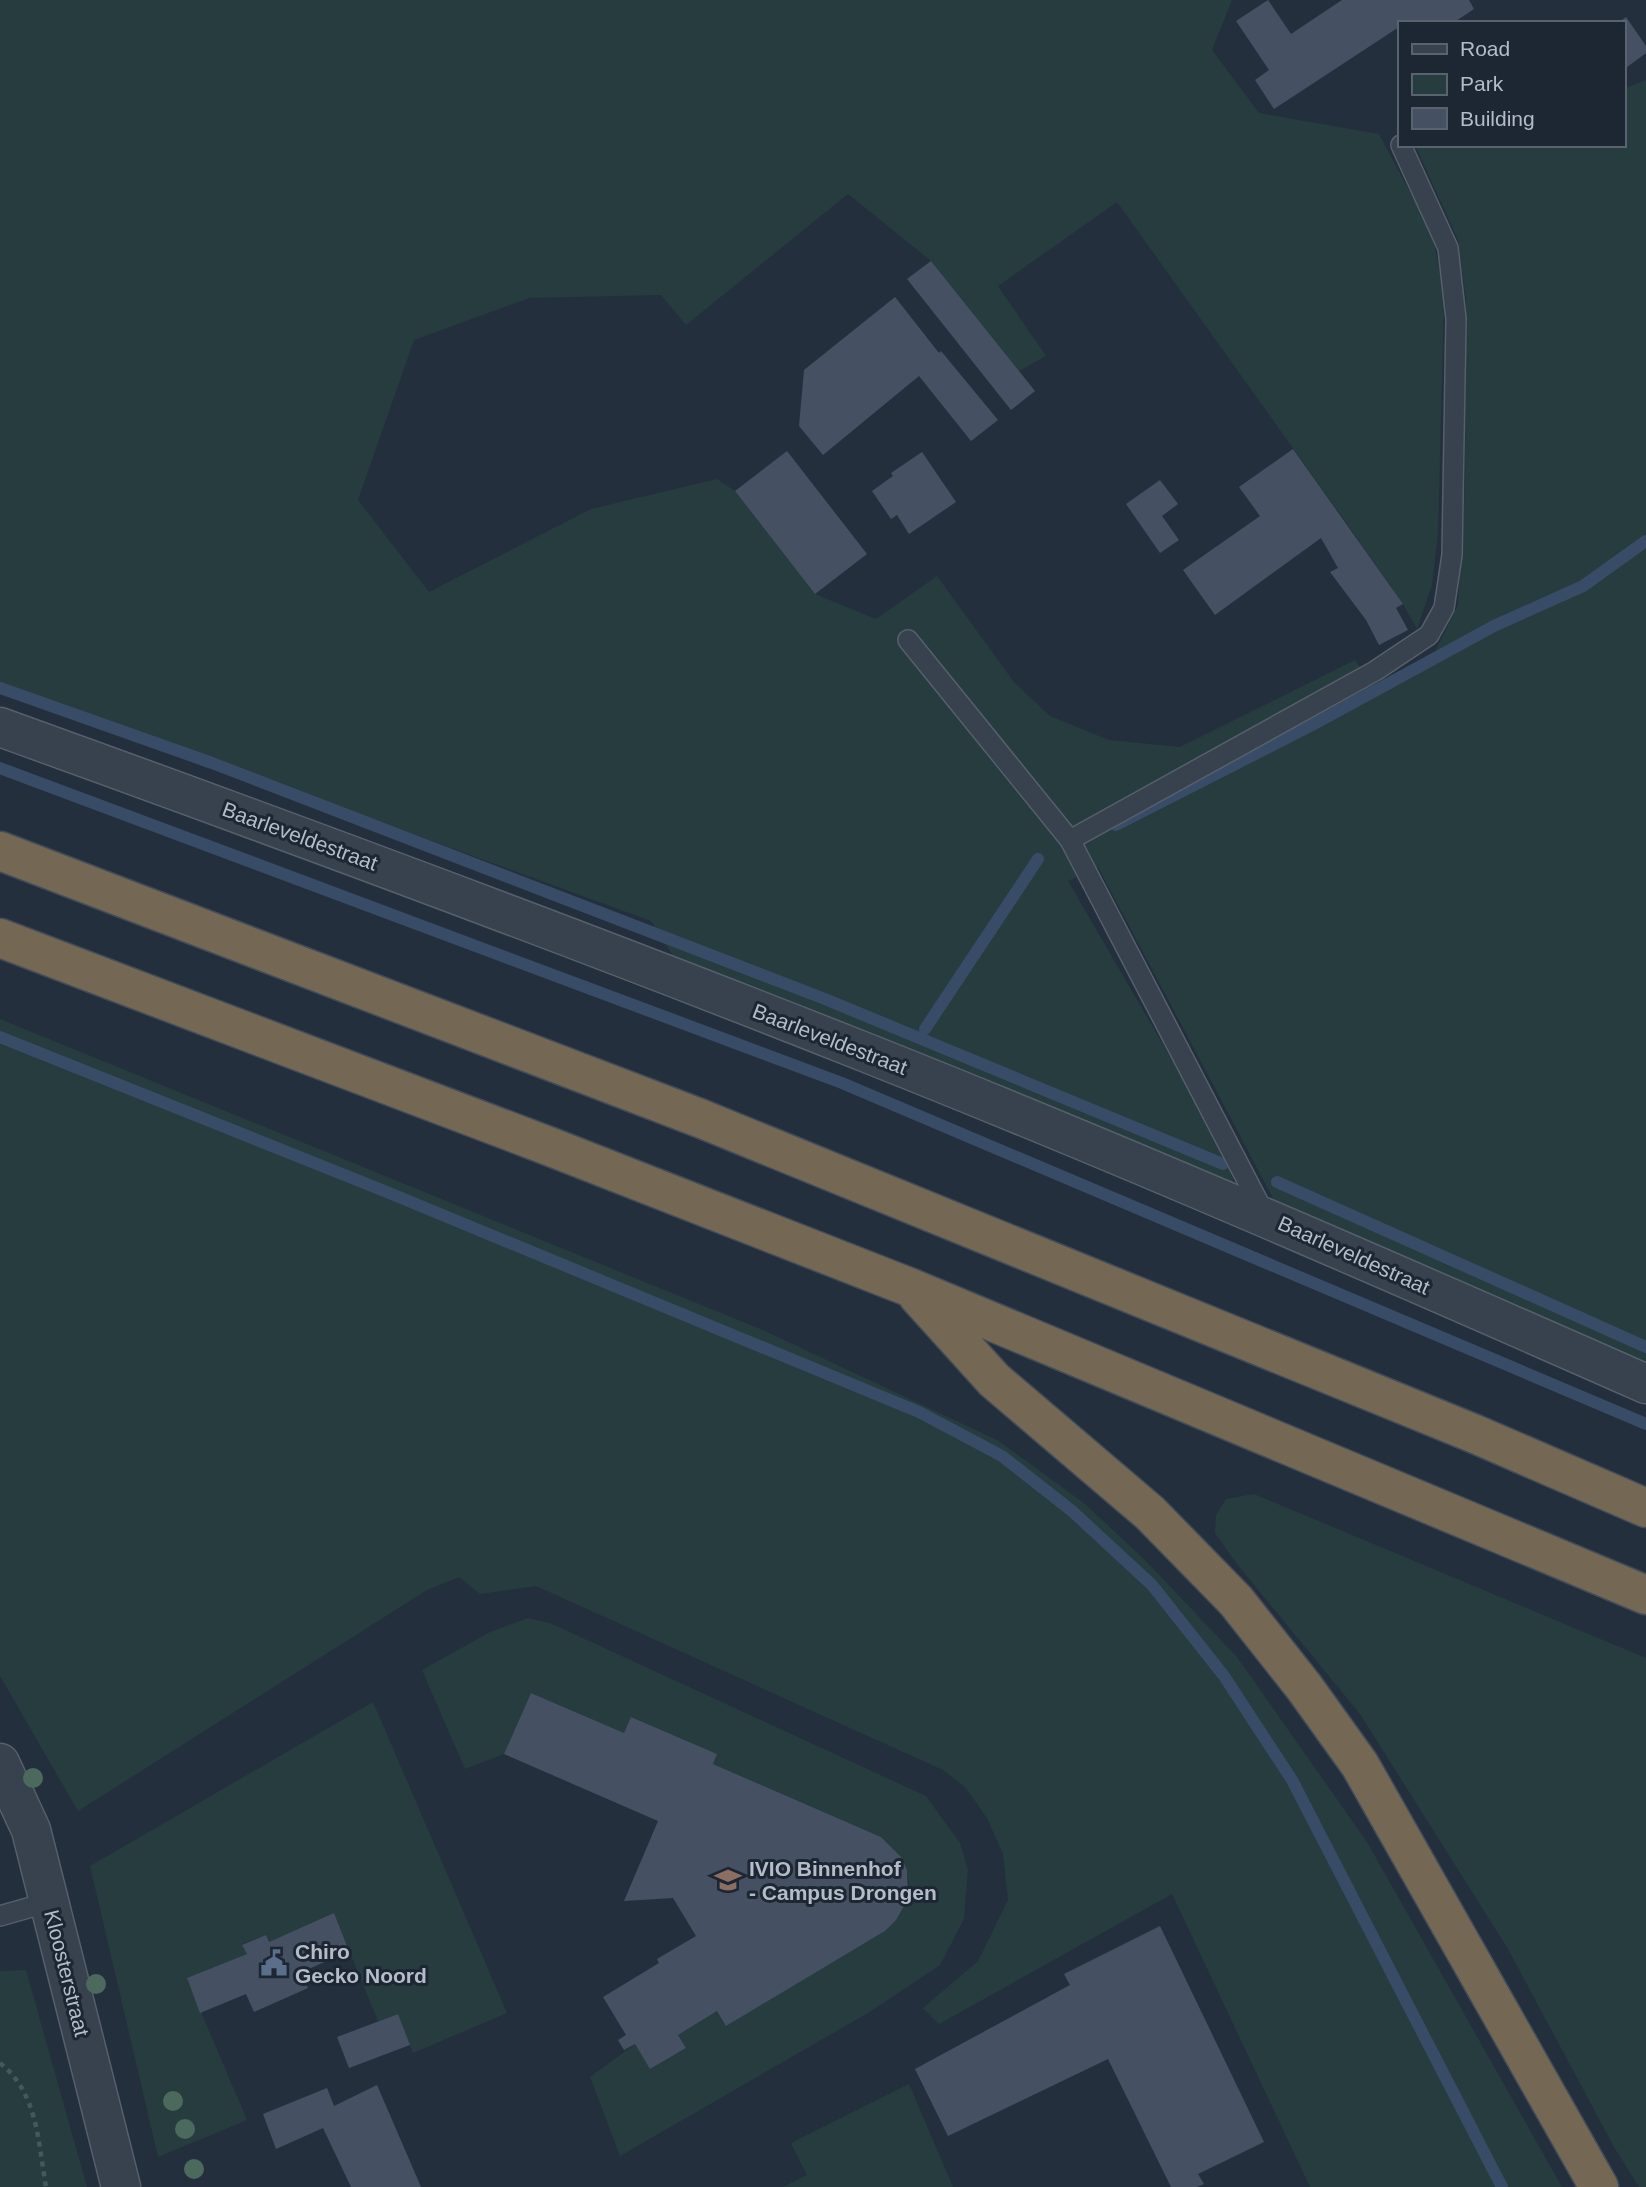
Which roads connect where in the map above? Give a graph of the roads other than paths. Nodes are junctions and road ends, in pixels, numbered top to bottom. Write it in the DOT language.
graph roads {
  1 [pos="1402,147"];
  2 [pos="908,639"];
  3 [pos="0,727"];
  4 [pos="1070,840"];
  5 [pos="0,851"];
  6 [pos="0,938"];
  7 [pos="1266,1217"];
  8 [pos="909,1287"];
  9 [pos="1646,1384"];
  10 [pos="1646,1508"];
  11 [pos="1646,1595"];
  12 [pos="0,1763"];
  13 [pos="49,1902"];
  14 [pos="0,1916"];
  15 [pos="121,2187"];
  16 [pos="1599,2187"];
  1 -- 4 [label="lane"];
  2 -- 4 [label="lane"];
  3 -- 7 [label="street, Baarleveldestraat"];
  4 -- 7 [label="lane"];
  5 -- 10 [label="highway"];
  6 -- 8 [label="highway"];
  7 -- 9 [label="street, Baarleveldestraat"];
  8 -- 11 [label="highway"];
  8 -- 16 [label="highway"];
  12 -- 13 [label="street, Kloosterstraat"];
  13 -- 14 [label="lane"];
  13 -- 15 [label="street, Kloosterstraat"];
}
